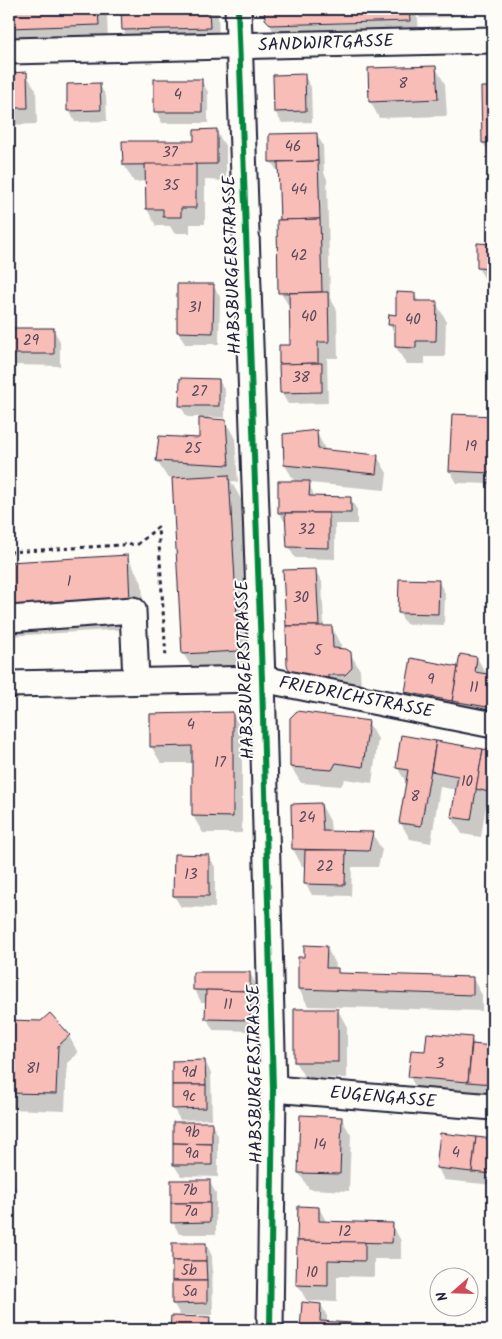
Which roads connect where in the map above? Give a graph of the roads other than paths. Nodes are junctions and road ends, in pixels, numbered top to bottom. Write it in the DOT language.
graph roads {
  1 [pos="238,9"];
  2 [pos="493,40"];
  3 [pos="241,46"];
  4 [pos="9,51"];
  5 [pos="9,619"];
  6 [pos="262,679"];
  7 [pos="136,681"];
  8 [pos="9,684"];
  9 [pos="493,725"];
  10 [pos="273,1089"];
  11 [pos="493,1107"];
  12 [pos="270,1330"];
  1 -- 3 [label="street, HABSBURGERSTRASSE"];
  2 -- 3 [label="street, SANDWIRTGASSE"];
  3 -- 4 [label="street, SANDWIRTGASSE"];
  3 -- 6 [label="street, HABSBURGERSTRASSE"];
  5 -- 7 [label="street"];
  6 -- 7 [label="street, FRIEDRICHSTRASSE"];
  6 -- 9 [label="street, FRIEDRICHSTRASSE"];
  6 -- 10 [label="street, HABSBURGERSTRASSE"];
  7 -- 8 [label="street, FRIEDRICHSTRASSE"];
  10 -- 11 [label="street, EUGENGASSE"];
  10 -- 12 [label="street, HABSBURGERSTRASSE"];
}
